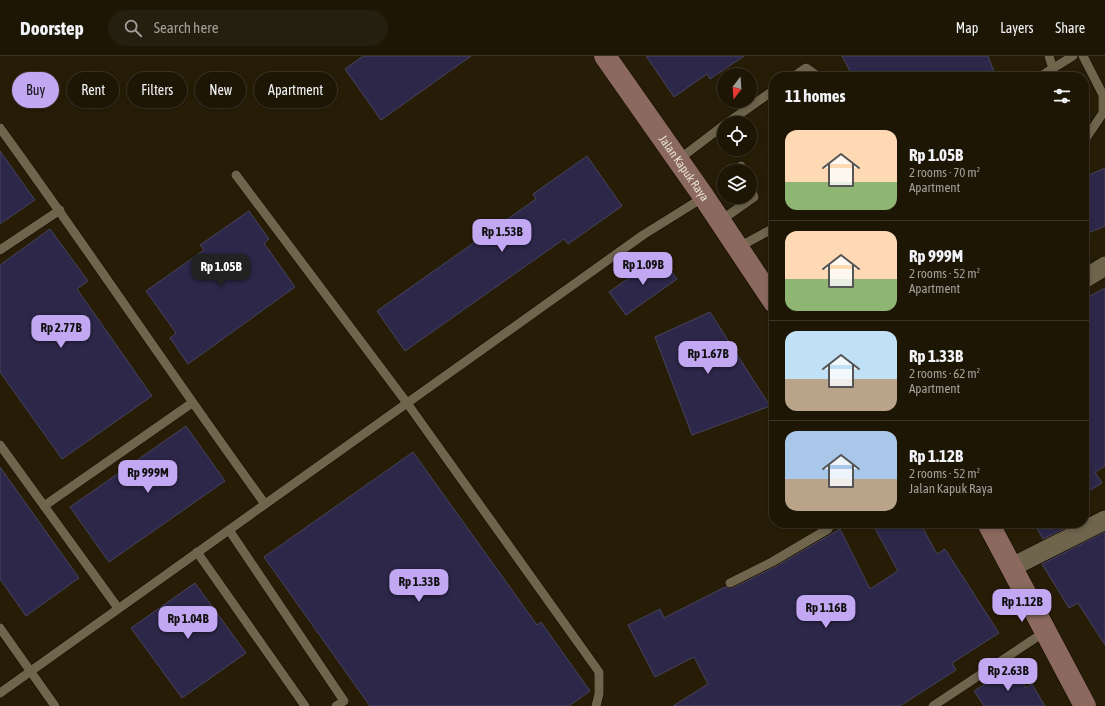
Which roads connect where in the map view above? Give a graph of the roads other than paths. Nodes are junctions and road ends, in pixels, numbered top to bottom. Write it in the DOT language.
graph roads {
  1 [pos="605,56"];
  2 [pos="1049,56"];
  3 [pos="1073,56"];
  4 [pos="1083,56"];
  5 [pos="1053,69"];
  6 [pos="800,72"];
  7 [pos="812,72"];
  8 [pos="1048,72"];
  9 [pos="769,94"];
  10 [pos="737,116"];
  11 [pos="0,128"];
  12 [pos="717,130"];
  13 [pos="1089,133"];
  14 [pos="678,160"];
  15 [pos="236,175"];
  16 [pos="704,197"];
  17 [pos="744,204"];
  18 [pos="60,210"];
  19 [pos="720,221"];
  20 [pos="769,231"];
  21 [pos="737,248"];
  22 [pos="0,250"];
  23 [pos="1105,266"];
  24 [pos="1089,276"];
  25 [pos="769,295"];
  26 [pos="192,403"];
  27 [pos="407,403"];
  28 [pos="0,445"];
  29 [pos="265,504"];
  30 [pos="44,506"];
  31 [pos="1105,520"];
  32 [pos="828,528"];
  33 [pos="991,528"];
  34 [pos="229,530"];
  35 [pos="197,552"];
  36 [pos="1012,567"];
  37 [pos="730,583"];
  38 [pos="118,608"];
  39 [pos="0,628"];
  40 [pos="1046,632"];
  41 [pos="30,671"];
  42 [pos="0,693"];
  43 [pos="55,706"];
  44 [pos="305,706"];
  45 [pos="336,706"];
  46 [pos="596,706"];
  47 [pos="933,706"];
  48 [pos="1086,706"];
  1 -- 14 [label="main road, Jalan Kapuk Raya"];
  2 -- 5 [label="lane"];
  3 -- 5 [label="lane"];
  4 -- 13 [label="lane"];
  5 -- 8 [label="lane"];
  6 -- 7 [label="lane"];
  9 -- 10 [label="lane"];
  11 -- 18 [label="lane"];
  12 -- 14 [label="lane"];
  14 -- 16 [label="main road, Jalan Kapuk Raya"];
  15 -- 27 [label="lane"];
  16 -- 19 [label="main road, Jalan Kapuk Raya"];
  16 -- 27 [label="lane"];
  17 -- 19 [label="lane"];
  18 -- 22 [label="lane"];
  18 -- 26 [label="lane"];
  19 -- 21 [label="main road, Jalan Kapuk Raya"];
  20 -- 21 [label="lane"];
  21 -- 25 [label="main road, Jalan Kapuk Raya"];
  23 -- 24 [label="street"];
  26 -- 29 [label="lane"];
  26 -- 30 [label="lane"];
  27 -- 29 [label="lane"];
  27 -- 46 [label="lane"];
  28 -- 30 [label="lane"];
  29 -- 34 [label="lane"];
  30 -- 38 [label="lane"];
  31 -- 36 [label="street"];
  32 -- 37 [label="lane"];
  33 -- 36 [label="main road"];
  34 -- 35 [label="lane"];
  34 -- 45 [label="lane"];
  35 -- 38 [label="lane"];
  35 -- 44 [label="lane"];
  36 -- 40 [label="main road"];
  38 -- 41 [label="lane"];
  39 -- 41 [label="lane"];
  40 -- 47 [label="lane"];
  40 -- 48 [label="main road"];
  41 -- 42 [label="lane"];
  41 -- 43 [label="lane"];
}
